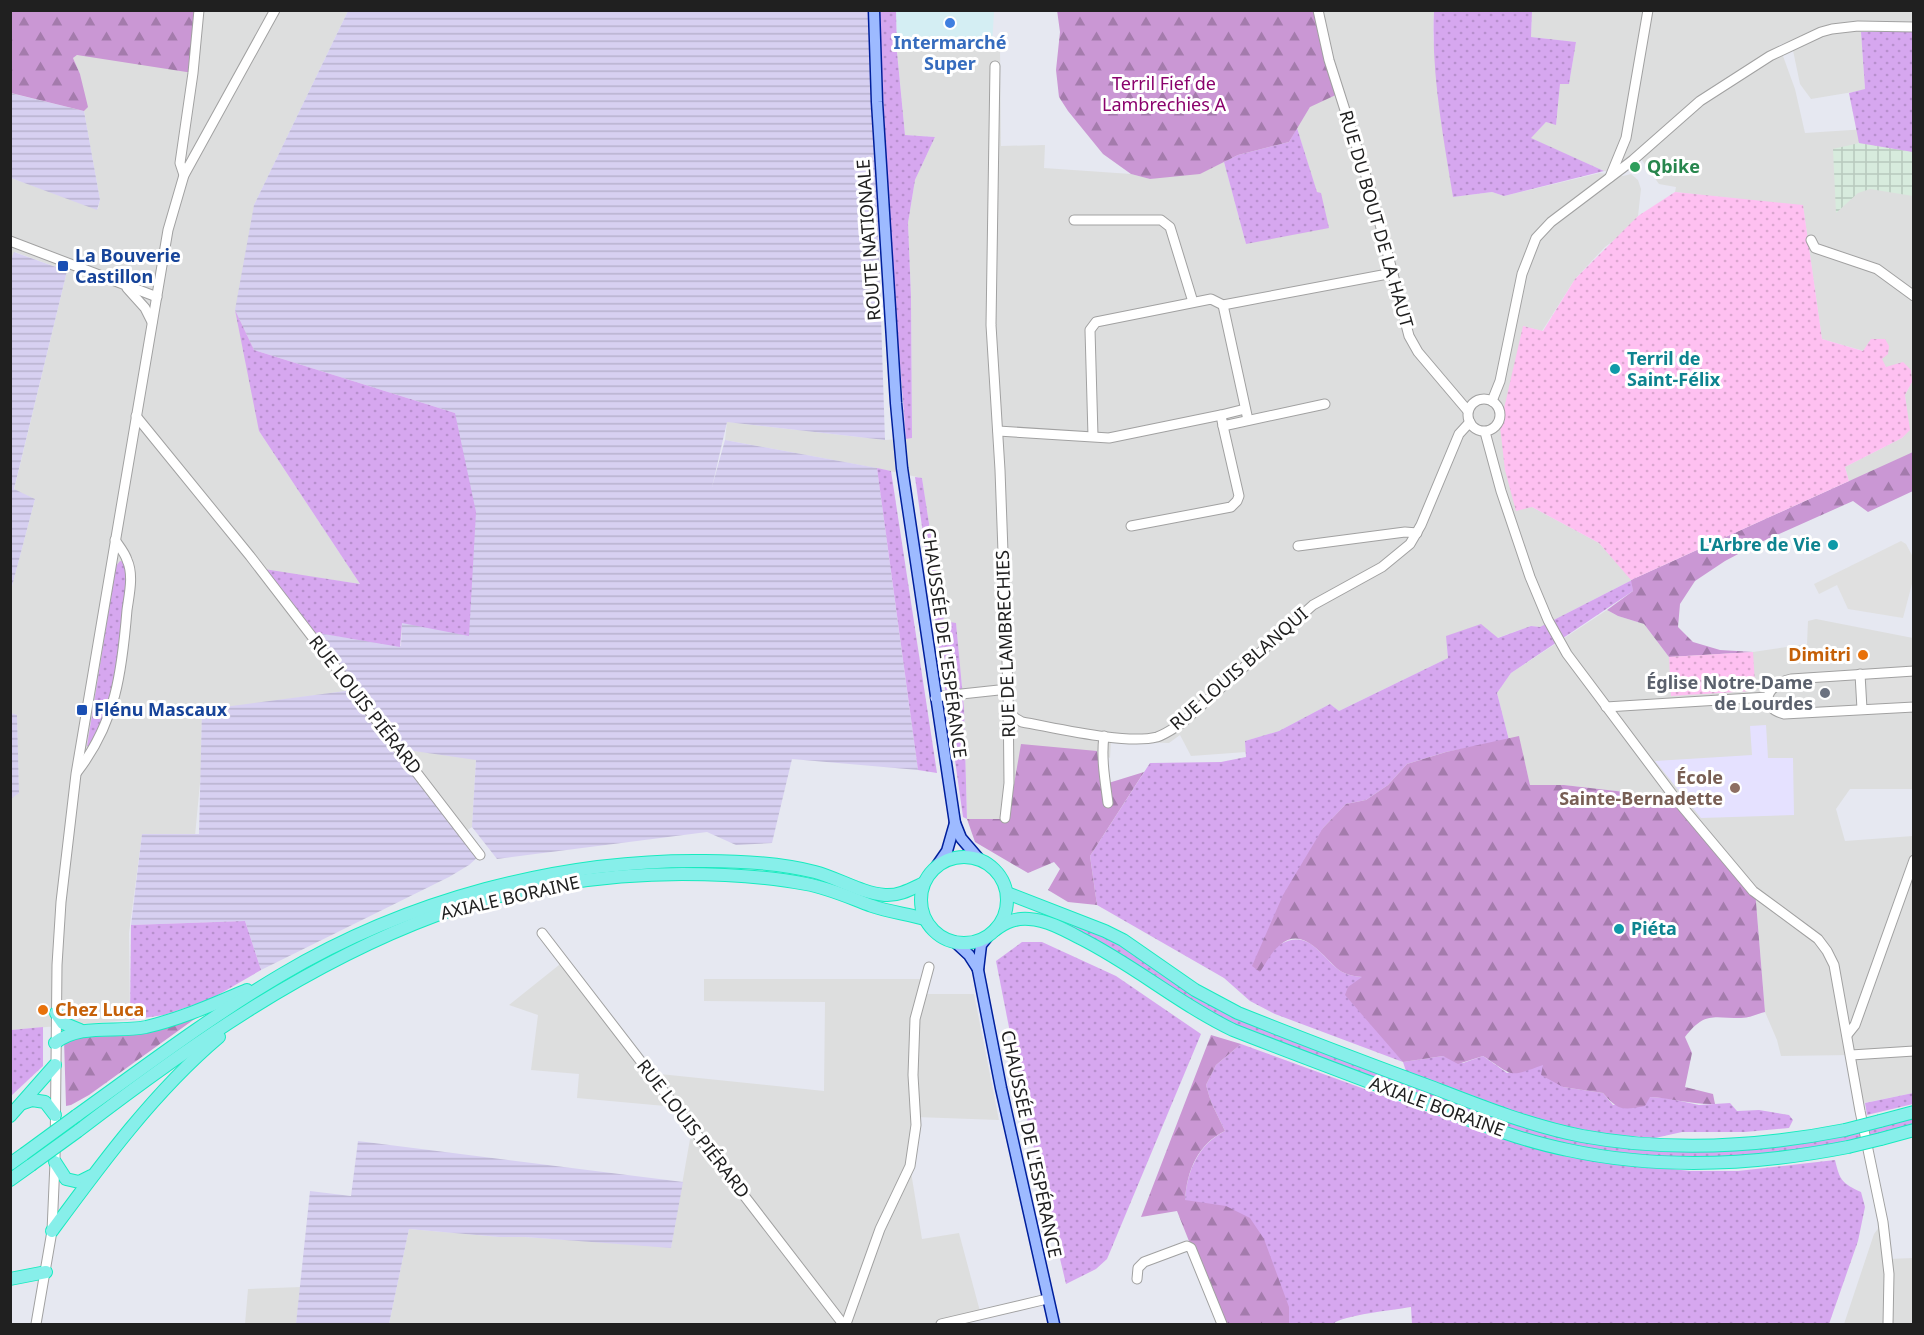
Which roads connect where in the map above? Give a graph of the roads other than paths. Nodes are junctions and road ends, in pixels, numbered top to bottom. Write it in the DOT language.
graph roads {
  1 [pos="199,10"];
  2 [pos="274,10"];
  3 [pos="874,10"];
  4 [pos="1318,10"];
  5 [pos="1648,10"];
  6 [pos="1914,27"];
  7 [pos="995,66"];
  8 [pos="184,175"];
  9 [pos="1609,178"];
  10 [pos="1074,220"];
  11 [pos="1811,240"];
  12 [pos="10,241"];
  13 [pos="1393,273"];
  14 [pos="118,281"];
  15 [pos="1914,296"];
  16 [pos="139,300"];
  17 [pos="156,301"];
  18 [pos="1193,303"];
  19 [pos="1223,305"];
  20 [pos="152,323"];
  21 [pos="1491,400"];
  22 [pos="1325,404"];
  23 [pos="1245,409"];
  24 [pos="1468,411"];
  25 [pos="1221,415"];
  26 [pos="136,416"];
  27 [pos="1248,420"];
  28 [pos="1470,422"];
  29 [pos="1223,426"];
  30 [pos="998,431"];
  31 [pos="1485,432"];
  32 [pos="1093,436"];
  33 [pos="902,468"];
  34 [pos="1131,526"];
  35 [pos="1417,533"];
  36 [pos="115,540"];
  37 [pos="1298,546"];
  38 [pos="1914,671"];
  39 [pos="1860,674"];
  40 [pos="1008,689"];
  41 [pos="1768,697"];
  42 [pos="935,698"];
  43 [pos="1606,707"];
  44 [pos="1914,707"];
  45 [pos="1862,709"];
  46 [pos="1009,710"];
  47 [pos="1104,736"];
  48 [pos="76,774"];
  49 [pos="1108,803"];
  50 [pos="1005,818"];
  51 [pos="955,823"];
  52 [pos="480,855"];
  53 [pos="979,859"];
  54 [pos="1914,860"];
  55 [pos="936,867"];
  56 [pos="924,883"];
  57 [pos="1007,893"];
  58 [pos="926,919"];
  59 [pos="542,933"];
  60 [pos="992,933"];
  61 [pos="956,942"];
  62 [pos="929,967"];
  63 [pos="978,970"];
  64 [pos="281,975"];
  65 [pos="260,1002"];
  66 [pos="56,1013"];
  67 [pos="80,1030"];
  68 [pos="1847,1035"];
  69 [pos="55,1043"];
  70 [pos="1914,1051"];
  71 [pos="1851,1055"];
  72 [pos="55,1065"];
  73 [pos="23,1102"];
  74 [pos="1914,1112"];
  75 [pos="55,1115"];
  76 [pos="10,1116"];
  77 [pos="1914,1130"];
  78 [pos="28,1159"];
  79 [pos="55,1162"];
  80 [pos="10,1164"];
  81 [pos="94,1174"];
  82 [pos="10,1180"];
  83 [pos="52,1232"];
  84 [pos="46,1272"];
  85 [pos="10,1279"];
  86 [pos="1137,1279"];
  87 [pos="1047,1299"];
  88 [pos="36,1324"];
  89 [pos="845,1324"];
  90 [pos="941,1324"];
  91 [pos="1054,1324"];
  92 [pos="1222,1324"];
  93 [pos="1888,1324"];
  1 -- 8 [label="street"];
  2 -- 8 [label="street"];
  3 -- 33 [label="main road, ROUTE NATIONALE"];
  4 -- 13 [label="street, RUE DU BOUT DE LA HAUT"];
  5 -- 9 [label="street"];
  6 -- 9 [label="street"];
  7 -- 30 [label="street, RUE DE LAMBRECHIES"];
  8 -- 17 [label="street"];
  9 -- 21 [label="street"];
  10 -- 18 [label="street"];
  11 -- 15 [label="street"];
  12 -- 14 [label="street"];
  13 -- 19 [label="street"];
  13 -- 24 [label="street, RUE DU BOUT DE LA HAUT"];
  14 -- 16 [label="street"];
  14 -- 17 [label="street"];
  16 -- 17 [label="street"];
  16 -- 20 [label="street"];
  17 -- 20 [label="street"];
  18 -- 19 [label="street"];
  18 -- 32 [label="street"];
  19 -- 23 [label="street"];
  20 -- 26 [label="street"];
  21 -- 24 [label="street"];
  21 -- 31 [label="street"];
  22 -- 27 [label="street"];
  23 -- 25 [label="street"];
  23 -- 27 [label="street"];
  24 -- 28 [label="street"];
  25 -- 29 [label="street"];
  25 -- 32 [label="street"];
  26 -- 36 [label="street"];
  26 -- 52 [label="street, RUE LOUIS PIÉRARD"];
  27 -- 29 [label="street"];
  28 -- 31 [label="street"];
  28 -- 35 [label="street, RUE LOUIS BLANQUI"];
  29 -- 34 [label="street"];
  30 -- 32 [label="street"];
  30 -- 40 [label="street, RUE DE LAMBRECHIES"];
  31 -- 43 [label="street"];
  33 -- 42 [label="main road, CHAUSSÉE DE L'ESPÉRANCE"];
  35 -- 37 [label="street"];
  35 -- 47 [label="street, RUE LOUIS BLANQUI"];
  36 -- 48 [label="street"];
  36 -- 48 [label="street"];
  38 -- 39 [label="street"];
  39 -- 41 [label="street"];
  39 -- 45 [label="street"];
  40 -- 42 [label="street"];
  40 -- 46 [label="street, RUE DE LAMBRECHIES"];
  41 -- 43 [label="street"];
  41 -- 45 [label="street"];
  42 -- 51 [label="main road, CHAUSSÉE DE L'ESPÉRANCE"];
  43 -- 68 [label="street"];
  44 -- 45 [label="street"];
  46 -- 47 [label="street, RUE LOUIS BLANQUI"];
  46 -- 50 [label="street, RUE DE LAMBRECHIES"];
  47 -- 49 [label="street"];
  48 -- 66 [label="street"];
  51 -- 53 [label="main road"];
  51 -- 55 [label="main road"];
  53 -- 55 [label="highway"];
  53 -- 57 [label="highway"];
  54 -- 68 [label="street"];
  55 -- 56 [label="highway"];
  56 -- 58 [label="highway"];
  56 -- 64 [label="highway, AXIALE BORAINE"];
  57 -- 60 [label="highway"];
  57 -- 74 [label="highway, AXIALE BORAINE, bridge"];
  58 -- 61 [label="highway"];
  58 -- 65 [label="highway, AXIALE BORAINE"];
  59 -- 89 [label="street, RUE LOUIS PIÉRARD"];
  60 -- 61 [label="highway"];
  60 -- 63 [label="main road"];
  60 -- 77 [label="highway, AXIALE BORAINE, bridge"];
  61 -- 63 [label="main road"];
  62 -- 89 [label="street"];
  63 -- 87 [label="main road, CHAUSSÉE DE L'ESPÉRANCE"];
  64 -- 67 [label="highway"];
  64 -- 78 [label="highway, AXIALE BORAINE, bridge"];
  65 -- 78 [label="highway, AXIALE BORAINE, bridge"];
  65 -- 81 [label="highway"];
  66 -- 67 [label="highway"];
  66 -- 69 [label="street"];
  67 -- 69 [label="highway"];
  68 -- 71 [label="street"];
  69 -- 72 [label="street"];
  70 -- 71 [label="street"];
  71 -- 93 [label="street"];
  72 -- 73 [label="highway"];
  72 -- 75 [label="street"];
  73 -- 75 [label="highway"];
  73 -- 76 [label="highway"];
  75 -- 79 [label="street"];
  78 -- 80 [label="highway"];
  78 -- 82 [label="highway"];
  79 -- 81 [label="highway"];
  79 -- 83 [label="street"];
  81 -- 83 [label="highway"];
  83 -- 84 [label="street"];
  84 -- 85 [label="highway"];
  84 -- 88 [label="street"];
  86 -- 92 [label="street"];
  87 -- 90 [label="street"];
  87 -- 91 [label="main road, CHAUSSÉE DE L'ESPÉRANCE"];
}
